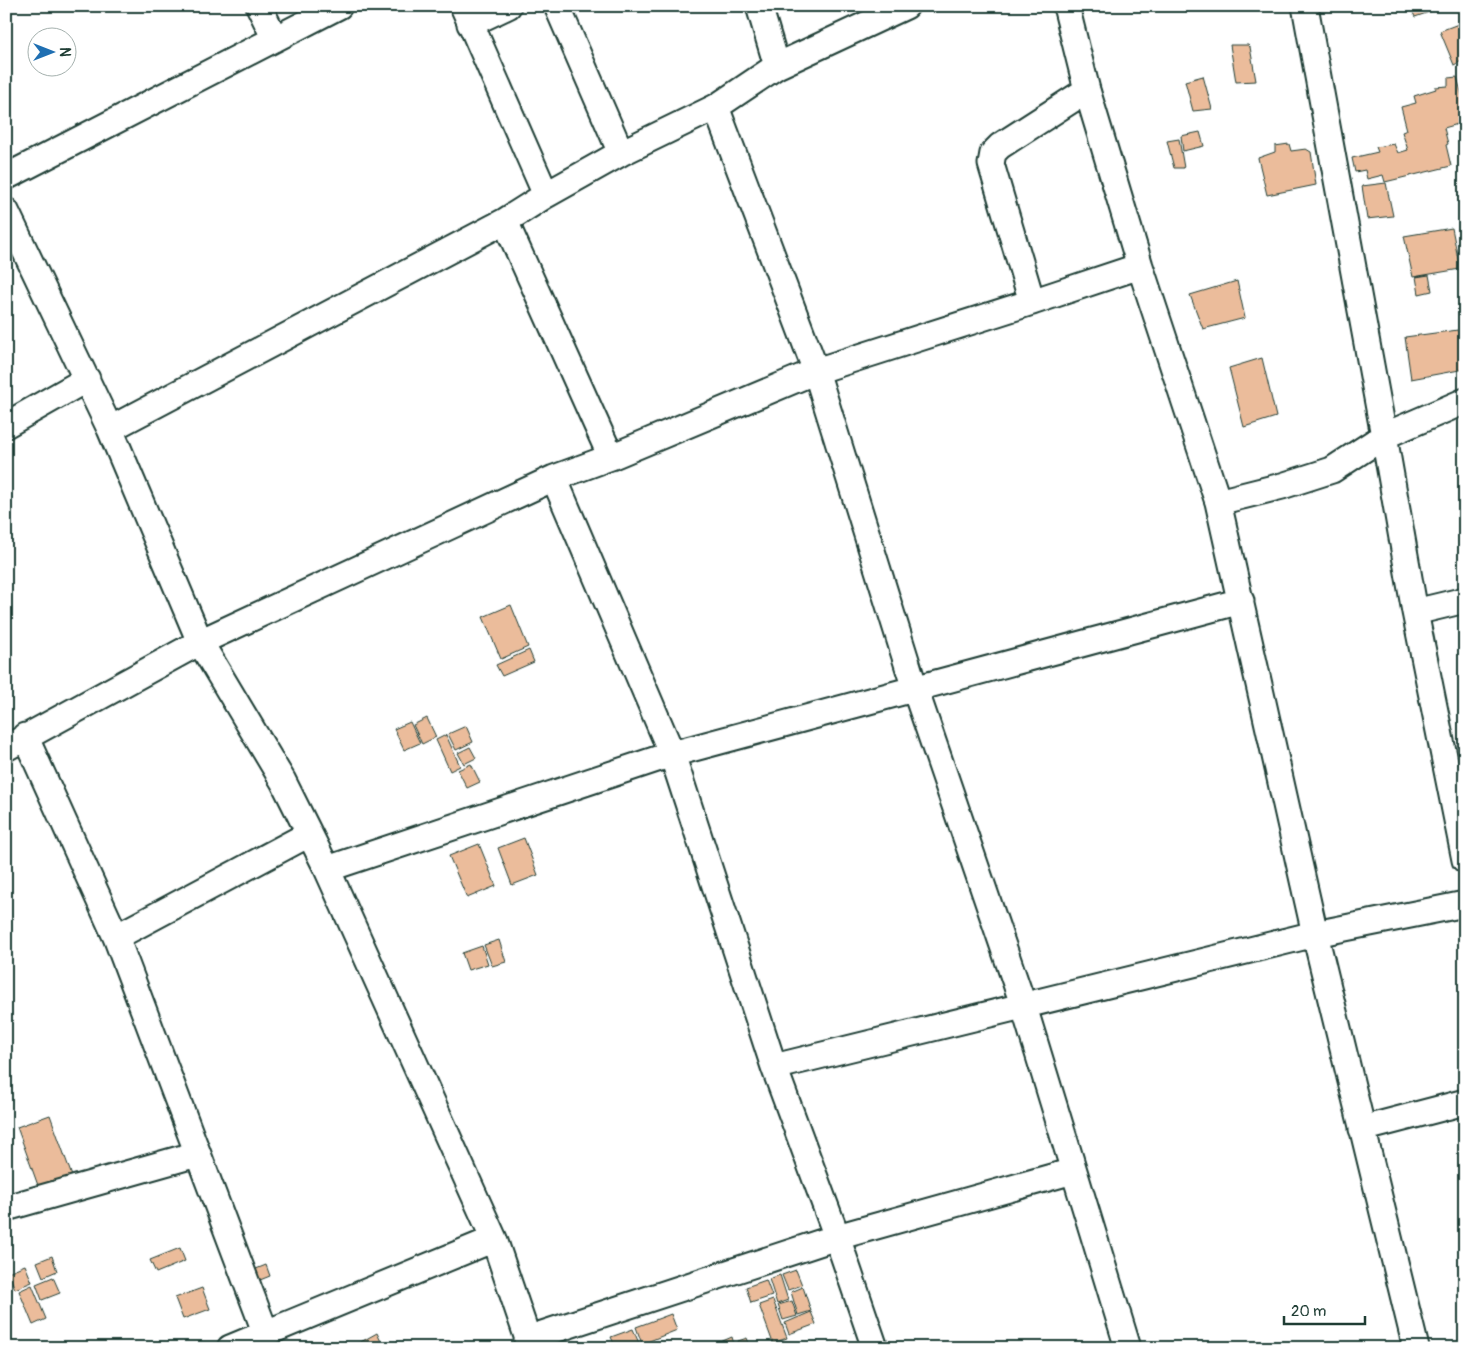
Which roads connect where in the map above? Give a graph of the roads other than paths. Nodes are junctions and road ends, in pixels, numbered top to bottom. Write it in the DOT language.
graph roads {
  1 [pos="259,6"];
  2 [pos="339,6"];
  3 [pos="508,6"];
  4 [pos="557,6"];
  5 [pos="759,6"];
  6 [pos="906,6"];
  7 [pos="1066,6"];
  8 [pos="1305,6"];
  9 [pos="466,15"];
  10 [pos="275,39"];
  11 [pos="777,66"];
  12 [pos="1087,90"];
  13 [pos="716,107"];
  14 [pos="621,153"];
  15 [pos="6,177"];
  16 [pos="546,195"];
  17 [pos="6,212"];
  18 [pos="505,221"];
  19 [pos="1140,266"];
  20 [pos="1032,302"];
  21 [pos="816,371"];
  22 [pos="87,380"];
  23 [pos="1465,401"];
  24 [pos="6,425"];
  25 [pos="110,428"];
  26 [pos="1384,436"];
  27 [pos="611,457"];
  28 [pos="554,478"];
  29 [pos="1218,502"];
  30 [pos="1465,600"];
  31 [pos="1241,601"];
  32 [pos="1415,612"];
  33 [pos="200,642"];
  34 [pos="915,689"];
  35 [pos="16,742"];
  36 [pos="672,754"];
  37 [pos="309,834"];
  38 [pos="1465,860"];
  39 [pos="328,869"];
  40 [pos="1465,904"];
  41 [pos="1315,934"];
  42 [pos="116,937"];
  43 [pos="1024,1007"];
  44 [pos="774,1067"];
  45 [pos="1465,1102"];
  46 [pos="1362,1129"];
  47 [pos="196,1154"];
  48 [pos="1073,1171"];
  49 [pos="6,1208"];
  50 [pos="837,1237"];
  51 [pos="494,1239"];
  52 [pos="266,1334"];
  53 [pos="529,1343"];
  54 [pos="230,1348"];
  55 [pos="875,1348"];
  56 [pos="1128,1348"];
  57 [pos="1416,1348"];
  1 -- 10 [label="street"];
  2 -- 10 [label="street"];
  3 -- 9 [label="street"];
  4 -- 14 [label="street"];
  5 -- 11 [label="street"];
  6 -- 11 [label="street"];
  7 -- 12 [label="street"];
  8 -- 26 [label="street"];
  9 -- 16 [label="street"];
  10 -- 15 [label="street"];
  11 -- 13 [label="street"];
  12 -- 19 [label="street"];
  12 -- 20 [label="street"];
  13 -- 14 [label="street"];
  13 -- 21 [label="street"];
  14 -- 16 [label="street"];
  16 -- 18 [label="street"];
  17 -- 22 [label="street"];
  18 -- 25 [label="street"];
  18 -- 27 [label="street"];
  19 -- 20 [label="street"];
  19 -- 29 [label="street"];
  20 -- 21 [label="street"];
  21 -- 27 [label="street"];
  21 -- 34 [label="street"];
  22 -- 24 [label="street"];
  22 -- 25 [label="street"];
  23 -- 26 [label="street"];
  25 -- 33 [label="street"];
  26 -- 29 [label="street"];
  26 -- 32 [label="street"];
  27 -- 28 [label="street"];
  28 -- 33 [label="street"];
  28 -- 36 [label="street"];
  29 -- 31 [label="street"];
  30 -- 32 [label="street"];
  31 -- 34 [label="street"];
  31 -- 41 [label="street"];
  32 -- 38 [label="street"];
  33 -- 35 [label="street"];
  33 -- 37 [label="street"];
  34 -- 36 [label="street"];
  34 -- 43 [label="street"];
  35 -- 42 [label="street"];
  36 -- 39 [label="street"];
  36 -- 44 [label="street"];
  37 -- 39 [label="street"];
  37 -- 42 [label="street"];
  39 -- 51 [label="street"];
  40 -- 41 [label="street"];
  41 -- 43 [label="street"];
  41 -- 46 [label="street"];
  42 -- 47 [label="street"];
  43 -- 44 [label="street"];
  43 -- 48 [label="street"];
  44 -- 50 [label="street"];
  45 -- 46 [label="street"];
  46 -- 57 [label="street"];
  47 -- 49 [label="street"];
  47 -- 52 [label="street"];
  48 -- 50 [label="street"];
  48 -- 56 [label="street"];
  50 -- 53 [label="street"];
  50 -- 55 [label="street"];
  51 -- 52 [label="street"];
  51 -- 53 [label="street"];
  52 -- 54 [label="street"];
}
